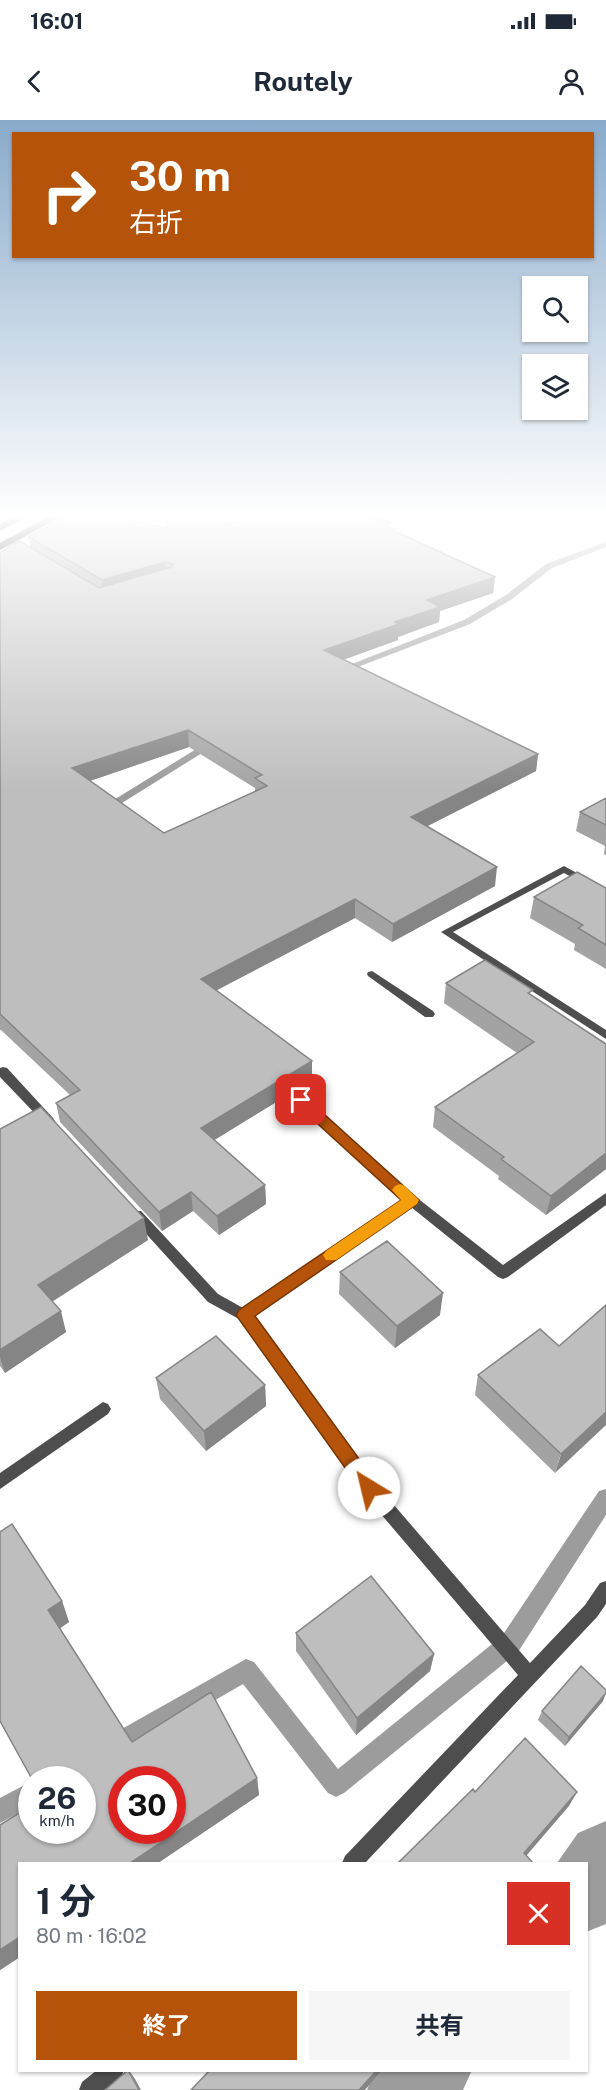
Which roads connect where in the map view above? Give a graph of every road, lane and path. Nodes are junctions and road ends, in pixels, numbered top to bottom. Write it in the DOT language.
graph roads {
  1 [pos="606,893"];
  2 [pos="372,974"];
  3 [pos="429,1014"];
  4 [pos="606,1035"];
  5 [pos="0,1073"];
  6 [pos="301,1100"];
  7 [pos="59,1132"];
  8 [pos="606,1198"];
  9 [pos="411,1200"];
  10 [pos="124,1202"];
  11 [pos="244,1315"];
  12 [pos="103,1410"];
  13 [pos="0,1482"];
  14 [pos="606,1589"];
  15 [pos="530,1676"];
  16 [pos="353,1862"];
  17 [pos="111,2072"];
  18 [pos="90,2090"];
  1 -- 4 [label="street"];
  2 -- 3 [label="street"];
  5 -- 7 [label="street"];
  6 -- 9 [label="street"];
  8 -- 9 [label="street"];
  9 -- 11 [label="street"];
  10 -- 11 [label="street"];
  11 -- 15 [label="street"];
  12 -- 13 [label="street"];
  14 -- 15 [label="street"];
  15 -- 16 [label="street"];
  17 -- 18 [label="street"];
}
